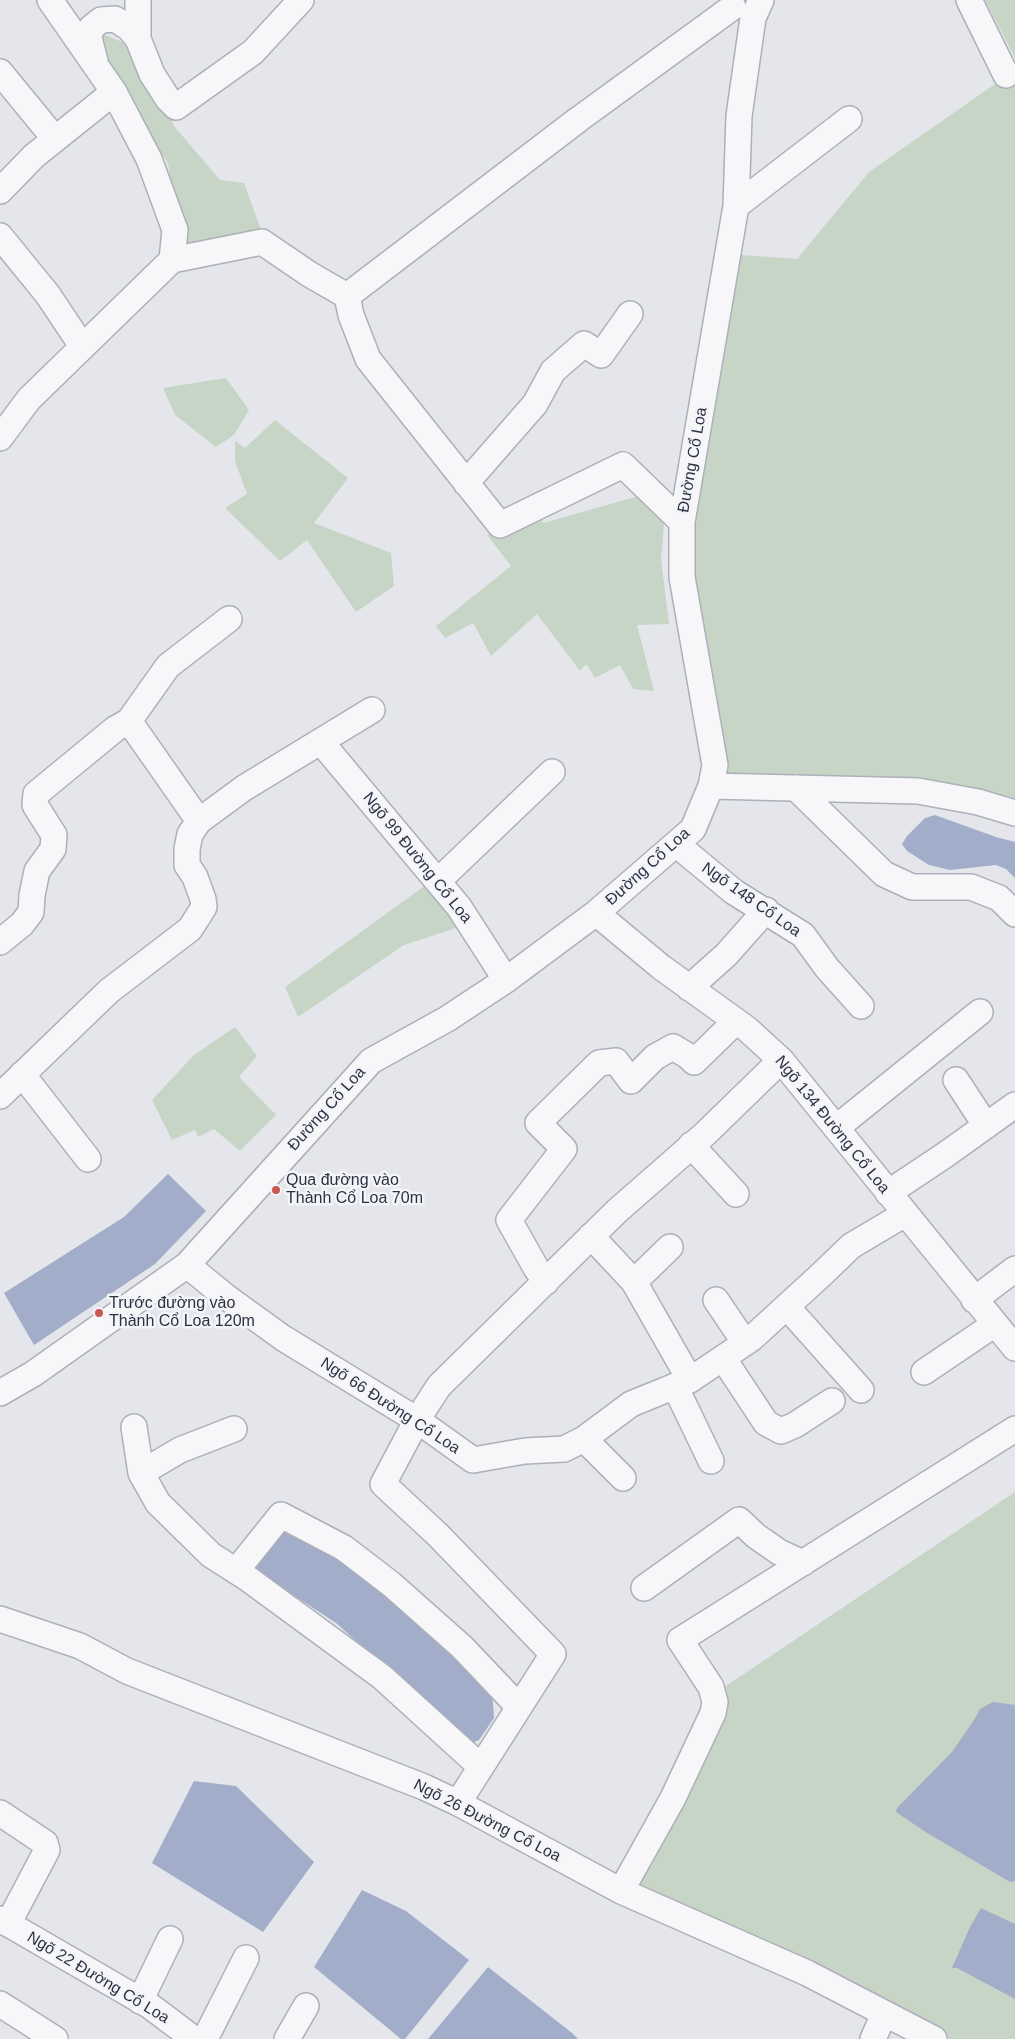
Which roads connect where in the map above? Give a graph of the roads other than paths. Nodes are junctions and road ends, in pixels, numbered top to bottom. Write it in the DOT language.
graph roads {
  1 [pos="50,0"];
  2 [pos="138,0"];
  3 [pos="301,0"];
  4 [pos="969,0"];
  5 [pos="743,6"];
  6 [pos="138,39"];
  7 [pos="96,66"];
  8 [pos="0,72"];
  9 [pos="1006,75"];
  10 [pos="114,92"];
  11 [pos="849,119"];
  12 [pos="55,139"];
  13 [pos="0,191"];
  14 [pos="736,206"];
  15 [pos="0,236"];
  16 [pos="172,260"];
  17 [pos="8,263"];
  18 [pos="347,296"];
  19 [pos="630,314"];
  20 [pos="82,346"];
  21 [pos="0,438"];
  22 [pos="466,483"];
  23 [pos="682,522"];
  24 [pos="229,619"];
  25 [pos="372,710"];
  26 [pos="129,721"];
  27 [pos="321,742"];
  28 [pos="552,772"];
  29 [pos="712,786"];
  30 [pos="796,788"];
  31 [pos="1015,813"];
  32 [pos="199,821"];
  33 [pos="676,844"];
  34 [pos="438,881"];
  35 [pos="766,910"];
  36 [pos="596,914"];
  37 [pos="1015,914"];
  38 [pos="0,942"];
  39 [pos="506,980"];
  40 [pos="690,988"];
  41 [pos="861,1006"];
  42 [pos="980,1012"];
  43 [pos="736,1021"];
  44 [pos="781,1060"];
  45 [pos="22,1074"];
  46 [pos="956,1080"];
  47 [pos="0,1096"];
  48 [pos="1015,1105"];
  49 [pos="986,1126"];
  50 [pos="836,1128"];
  51 [pos="691,1146"];
  52 [pos="88,1159"];
  53 [pos="888,1193"];
  54 [pos="736,1194"];
  55 [pos="905,1214"];
  56 [pos="592,1236"];
  57 [pos="670,1247"];
  58 [pos="187,1265"];
  59 [pos="1015,1269"];
  60 [pos="546,1282"];
  61 [pos="634,1282"];
  62 [pos="716,1300"];
  63 [pos="974,1300"];
  64 [pos="787,1306"];
  65 [pos="994,1324"];
  66 [pos="745,1343"];
  67 [pos="1015,1348"];
  68 [pos="723,1358"];
  69 [pos="924,1372"];
  70 [pos="682,1383"];
  71 [pos="861,1390"];
  72 [pos="0,1393"];
  73 [pos="832,1401"];
  74 [pos="417,1420"];
  75 [pos="134,1427"];
  76 [pos="234,1429"];
  77 [pos="1015,1429"];
  78 [pos="584,1439"];
  79 [pos="711,1461"];
  80 [pos="141,1472"];
  81 [pos="623,1478"];
  82 [pos="804,1563"];
  83 [pos="236,1571"];
  84 [pos="644,1588"];
  85 [pos="0,1619"];
  86 [pos="519,1707"];
  87 [pos="481,1767"];
  88 [pos="458,1803"];
  89 [pos="0,1813"];
  90 [pos="621,1891"];
  91 [pos="4,1921"];
  92 [pos="170,1939"];
  93 [pos="246,1958"];
  94 [pos="140,2001"];
  95 [pos="0,2004"];
  96 [pos="306,2006"];
  97 [pos="884,2014"];
  98 [pos="55,2039"];
  99 [pos="194,2039"];
  100 [pos="205,2039"];
  101 [pos="287,2039"];
  102 [pos="873,2039"];
  103 [pos="934,2039"];
  1 -- 7 [label="street"];
  2 -- 6 [label="street"];
  3 -- 6 [label="street"];
  4 -- 9 [label="street"];
  5 -- 14 [label="street, Đường Cổ Loa"];
  5 -- 18 [label="street"];
  6 -- 7 [label="street"];
  7 -- 10 [label="street"];
  8 -- 12 [label="street"];
  10 -- 12 [label="street"];
  10 -- 16 [label="street"];
  11 -- 14 [label="street"];
  12 -- 13 [label="street"];
  14 -- 23 [label="street, Đường Cổ Loa"];
  15 -- 17 [label="street"];
  16 -- 18 [label="street"];
  16 -- 20 [label="street"];
  17 -- 20 [label="street"];
  18 -- 22 [label="street"];
  19 -- 22 [label="street"];
  20 -- 21 [label="street"];
  22 -- 23 [label="street"];
  23 -- 29 [label="street, Đường Cổ Loa"];
  24 -- 26 [label="street"];
  25 -- 27 [label="street"];
  26 -- 32 [label="street"];
  26 -- 38 [label="street"];
  27 -- 32 [label="street"];
  27 -- 34 [label="street, Ngõ 99 Đường Cổ Loa"];
  28 -- 34 [label="street"];
  29 -- 30 [label="street"];
  29 -- 33 [label="street, Đường Cổ Loa"];
  30 -- 31 [label="street"];
  30 -- 37 [label="street"];
  32 -- 45 [label="street"];
  33 -- 35 [label="street, Ngõ 148 Cổ Loa"];
  33 -- 36 [label="street, Đường Cổ Loa"];
  34 -- 39 [label="street, Ngõ 99 Đường Cổ Loa"];
  35 -- 40 [label="street"];
  35 -- 41 [label="street, Ngõ 148 Cổ Loa"];
  36 -- 39 [label="street, Đường Cổ Loa"];
  36 -- 40 [label="street, Ngõ 134 Đường Cổ Loa"];
  39 -- 58 [label="street, Đường Cổ Loa"];
  40 -- 43 [label="street, Ngõ 134 Đường Cổ Loa"];
  42 -- 50 [label="street"];
  43 -- 44 [label="street, Ngõ 134 Đường Cổ Loa"];
  43 -- 60 [label="street"];
  44 -- 50 [label="street, Ngõ 134 Đường Cổ Loa"];
  44 -- 51 [label="street"];
  45 -- 47 [label="street"];
  45 -- 52 [label="street"];
  46 -- 49 [label="street"];
  48 -- 49 [label="street"];
  49 -- 53 [label="street"];
  50 -- 53 [label="street, Ngõ 134 Đường Cổ Loa"];
  51 -- 54 [label="street"];
  51 -- 56 [label="street"];
  53 -- 55 [label="street, Ngõ 134 Đường Cổ Loa"];
  55 -- 63 [label="street, Ngõ 134 Đường Cổ Loa"];
  55 -- 64 [label="street, Ngõ 66 Đường Cổ Loa"];
  56 -- 60 [label="street"];
  56 -- 61 [label="street"];
  57 -- 61 [label="street"];
  58 -- 72 [label="street, Đường Cổ Loa"];
  58 -- 74 [label="street, Ngõ 66 Đường Cổ Loa"];
  59 -- 63 [label="street"];
  60 -- 74 [label="street"];
  61 -- 70 [label="street"];
  62 -- 66 [label="street"];
  63 -- 65 [label="street, Ngõ 134 Đường Cổ Loa"];
  64 -- 66 [label="street, Ngõ 66 Đường Cổ Loa"];
  64 -- 71 [label="street"];
  65 -- 67 [label="street, Ngõ 134 Đường Cổ Loa"];
  65 -- 69 [label="street"];
  66 -- 68 [label="street, Ngõ 66 Đường Cổ Loa"];
  68 -- 70 [label="street, Ngõ 66 Đường Cổ Loa"];
  68 -- 73 [label="street"];
  70 -- 78 [label="street, Ngõ 66 Đường Cổ Loa"];
  70 -- 79 [label="street"];
  74 -- 78 [label="street, Ngõ 66 Đường Cổ Loa"];
  74 -- 86 [label="street"];
  75 -- 80 [label="street"];
  76 -- 80 [label="street"];
  77 -- 82 [label="street"];
  78 -- 81 [label="street"];
  80 -- 83 [label="street"];
  82 -- 84 [label="street"];
  82 -- 90 [label="street"];
  83 -- 86 [label="street"];
  83 -- 87 [label="street"];
  85 -- 88 [label="street, Ngõ 26 Đường Cổ Loa"];
  86 -- 87 [label="street"];
  87 -- 88 [label="street"];
  88 -- 90 [label="street, Ngõ 26 Đường Cổ Loa"];
  89 -- 91 [label="street"];
  90 -- 97 [label="street, Ngõ 26 Đường Cổ Loa"];
  91 -- 94 [label="street, Ngõ 22 Đường Cổ Loa"];
  92 -- 94 [label="street"];
  93 -- 100 [label="street"];
  94 -- 99 [label="street, Ngõ 22 Đường Cổ Loa"];
  95 -- 98 [label="street"];
  96 -- 101 [label="street"];
  97 -- 102 [label="street"];
  97 -- 103 [label="street, Ngõ 26 Đường Cổ Loa"];
}
